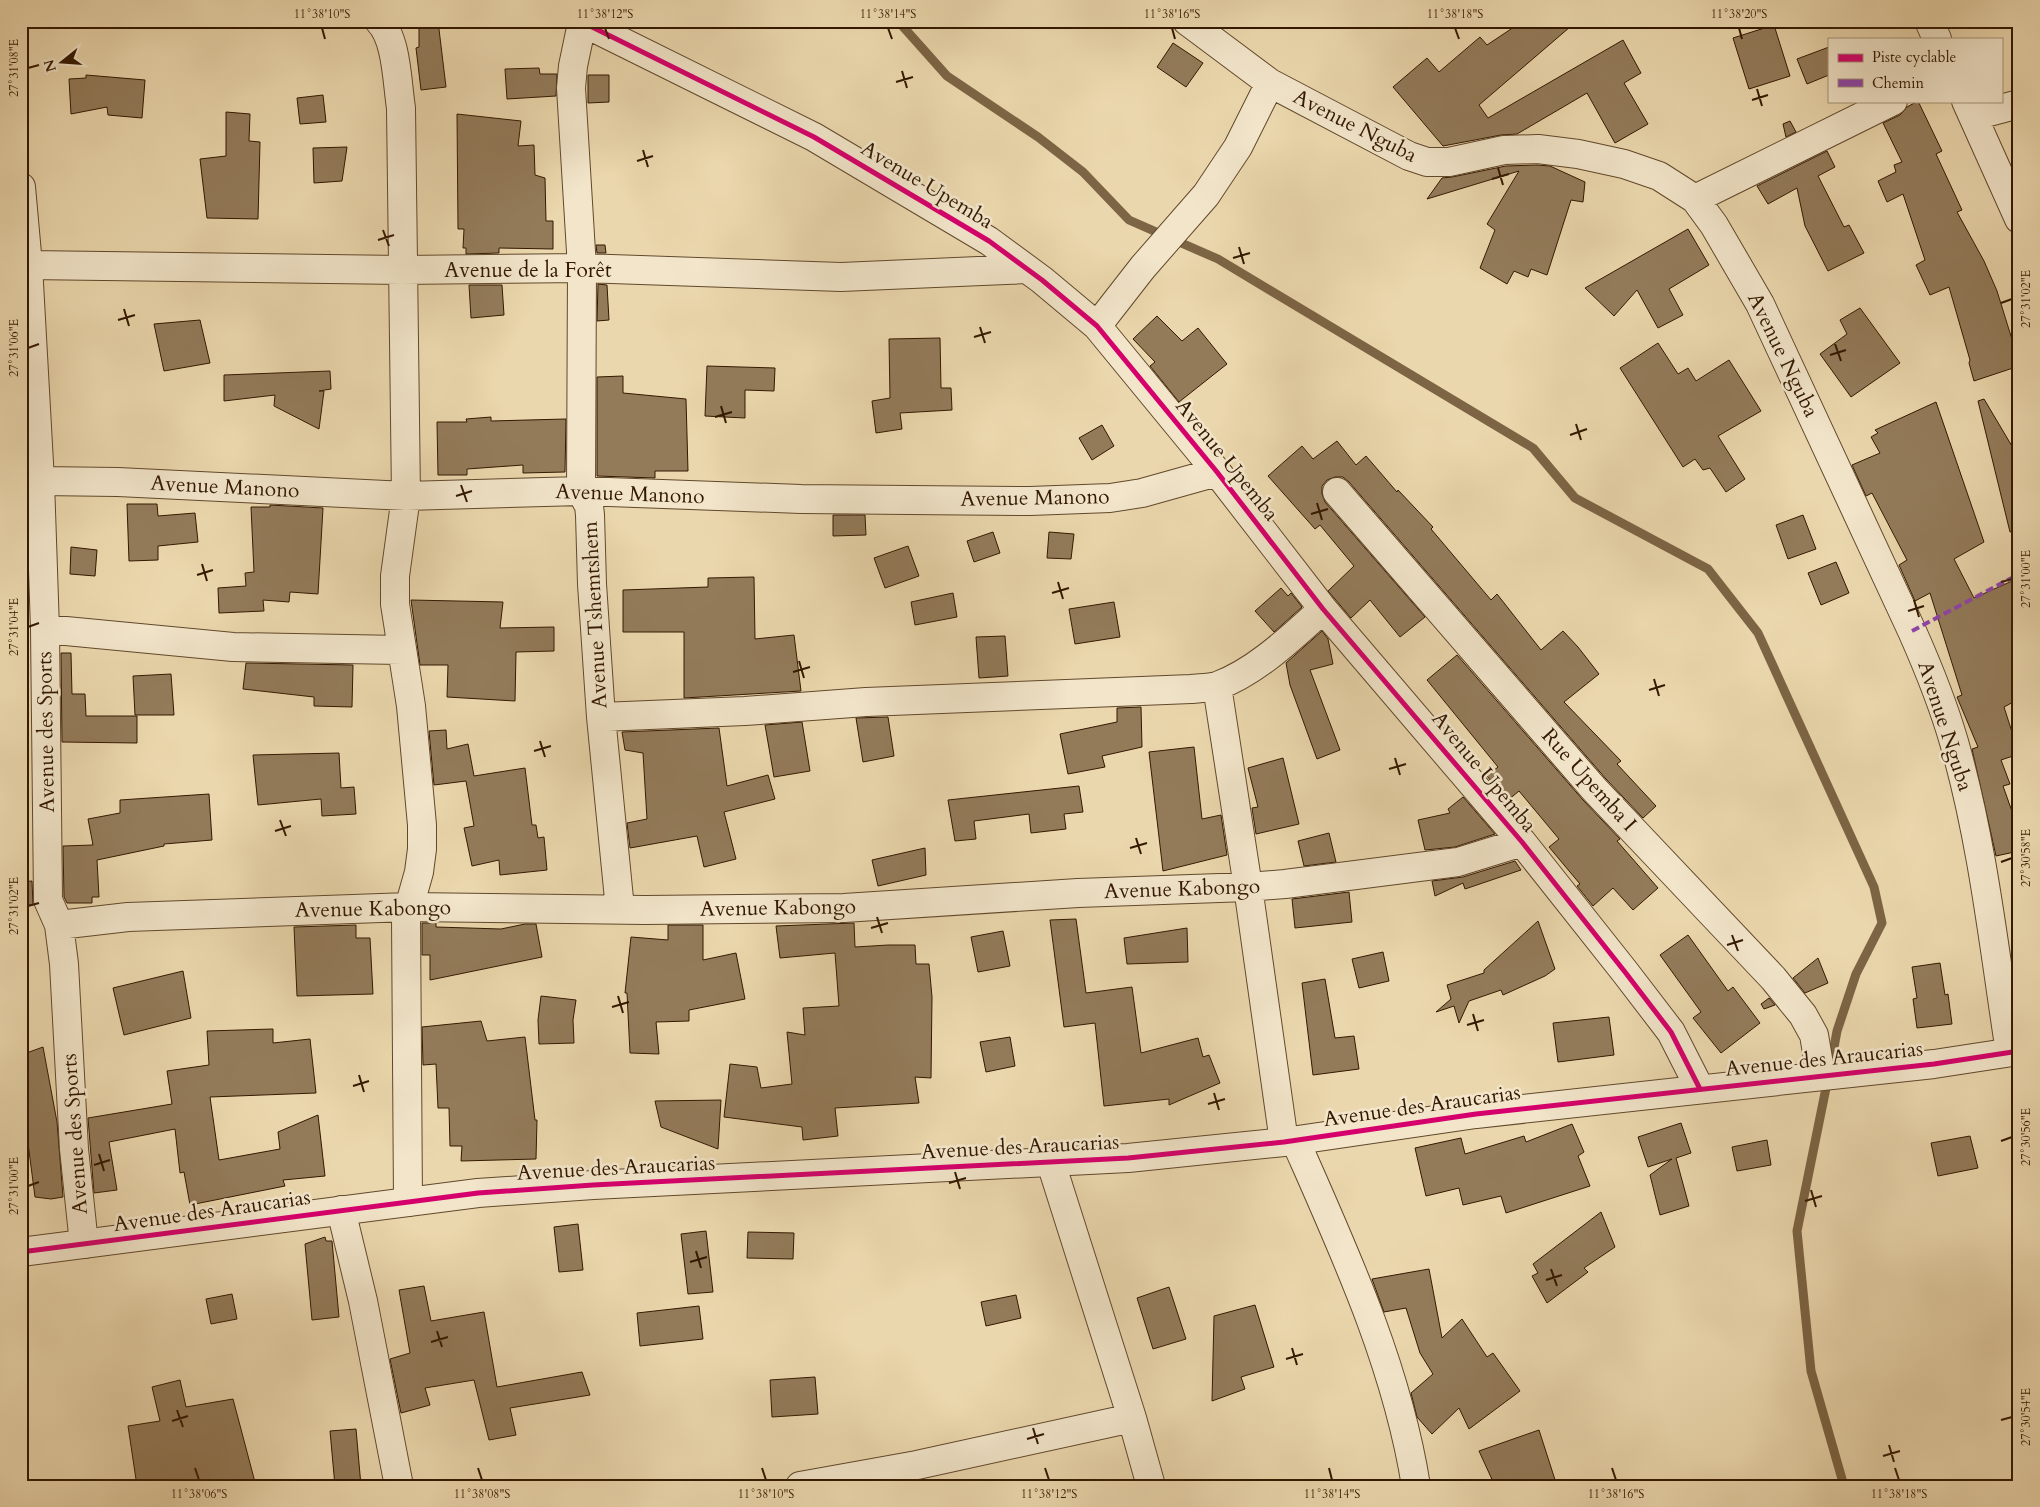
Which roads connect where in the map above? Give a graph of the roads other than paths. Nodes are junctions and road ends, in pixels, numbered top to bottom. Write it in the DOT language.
graph roads {
  1 [pos="379,21"];
  2 [pos="1187,21"];
  3 [pos="1929,21"];
  4 [pos="581,22"];
  5 [pos="1937,38"];
  6 [pos="1270,82"];
  7 [pos="1891,102"];
  8 [pos="2019,104"];
  9 [pos="1970,109"];
  10 [pos="21,187"];
  11 [pos="1694,199"];
  12 [pos="2019,219"];
  13 [pos="28,265"];
  14 [pos="582,268"];
  15 [pos="1027,269"];
  16 [pos="402,270"];
  17 [pos="1097,326"];
  18 [pos="1217,472"];
  19 [pos="40,480"];
  20 [pos="582,491"];
  21 [pos="1337,492"];
  22 [pos="406,496"];
  23 [pos="1323,609"];
  24 [pos="45,630"];
  25 [pos="401,650"];
  26 [pos="1217,686"];
  27 [pos="601,716"];
  28 [pos="1522,842"];
  29 [pos="1248,887"];
  30 [pos="409,907"];
  31 [pos="620,909"];
  32 [pos="59,925"];
  33 [pos="2014,1052"];
  34 [pos="1821,1076"];
  35 [pos="1700,1089"];
  36 [pos="1290,1141"];
  37 [pos="1051,1163"];
  38 [pos="408,1202"];
  39 [pos="341,1210"];
  40 [pos="84,1244"];
  41 [pos="21,1252"];
  42 [pos="1132,1418"];
  43 [pos="399,1486"];
  44 [pos="800,1486"];
  45 [pos="1152,1486"];
  46 [pos="1416,1486"];
  1 -- 16 [label="street"];
  2 -- 6 [label="street, Avenue Nguba"];
  3 -- 5 [label="street"];
  4 -- 14 [label="street, Avenue Tshemtshem"];
  4 -- 15 [label="street, Avenue Upemba"];
  6 -- 11 [label="street, Avenue Nguba"];
  6 -- 17 [label="street"];
  7 -- 11 [label="street"];
  8 -- 9 [label="street"];
  9 -- 12 [label="street"];
  10 -- 13 [label="street, Avenue des Sports"];
  11 -- 33 [label="street, Avenue Nguba"];
  13 -- 16 [label="street, Avenue de la Forêt"];
  13 -- 19 [label="street, Avenue des Sports"];
  14 -- 15 [label="street, Avenue de la Forêt"];
  14 -- 16 [label="street, Avenue de la Forêt"];
  14 -- 20 [label="street, Avenue Tshemtshem"];
  15 -- 17 [label="street, Avenue Upemba"];
  16 -- 22 [label="street"];
  17 -- 18 [label="street, Avenue Upemba"];
  18 -- 20 [label="street, Avenue Manono"];
  18 -- 23 [label="street, Avenue Upemba"];
  19 -- 22 [label="street, Avenue Manono"];
  19 -- 24 [label="street, Avenue des Sports"];
  20 -- 22 [label="street, Avenue Manono"];
  20 -- 27 [label="street, Avenue Tshemtshem"];
  21 -- 34 [label="street, Rue Upemba I"];
  22 -- 25 [label="street"];
  23 -- 26 [label="street"];
  23 -- 28 [label="street, Avenue Upemba"];
  24 -- 25 [label="street"];
  24 -- 32 [label="street, Avenue des Sports"];
  25 -- 30 [label="street"];
  26 -- 27 [label="street"];
  26 -- 29 [label="street"];
  27 -- 31 [label="street, Avenue Tshemtshem"];
  28 -- 29 [label="street, Avenue Kabongo"];
  28 -- 35 [label="street, Avenue Upemba"];
  29 -- 31 [label="street, Avenue Kabongo"];
  29 -- 36 [label="street"];
  30 -- 31 [label="street, Avenue Kabongo"];
  30 -- 32 [label="street, Avenue Kabongo"];
  30 -- 38 [label="street"];
  32 -- 40 [label="street, Avenue des Sports"];
  33 -- 34 [label="street, Avenue des Araucarias"];
  34 -- 35 [label="street, Avenue des Araucarias"];
  35 -- 36 [label="street, Avenue des Araucarias"];
  36 -- 37 [label="street, Avenue des Araucarias"];
  36 -- 46 [label="street"];
  37 -- 38 [label="street, Avenue des Araucarias"];
  37 -- 42 [label="street"];
  38 -- 39 [label="street, Avenue des Araucarias"];
  39 -- 40 [label="street, Avenue des Araucarias"];
  39 -- 43 [label="street"];
  40 -- 41 [label="street, Avenue des Araucarias"];
  42 -- 44 [label="street"];
  42 -- 45 [label="street"];
}
